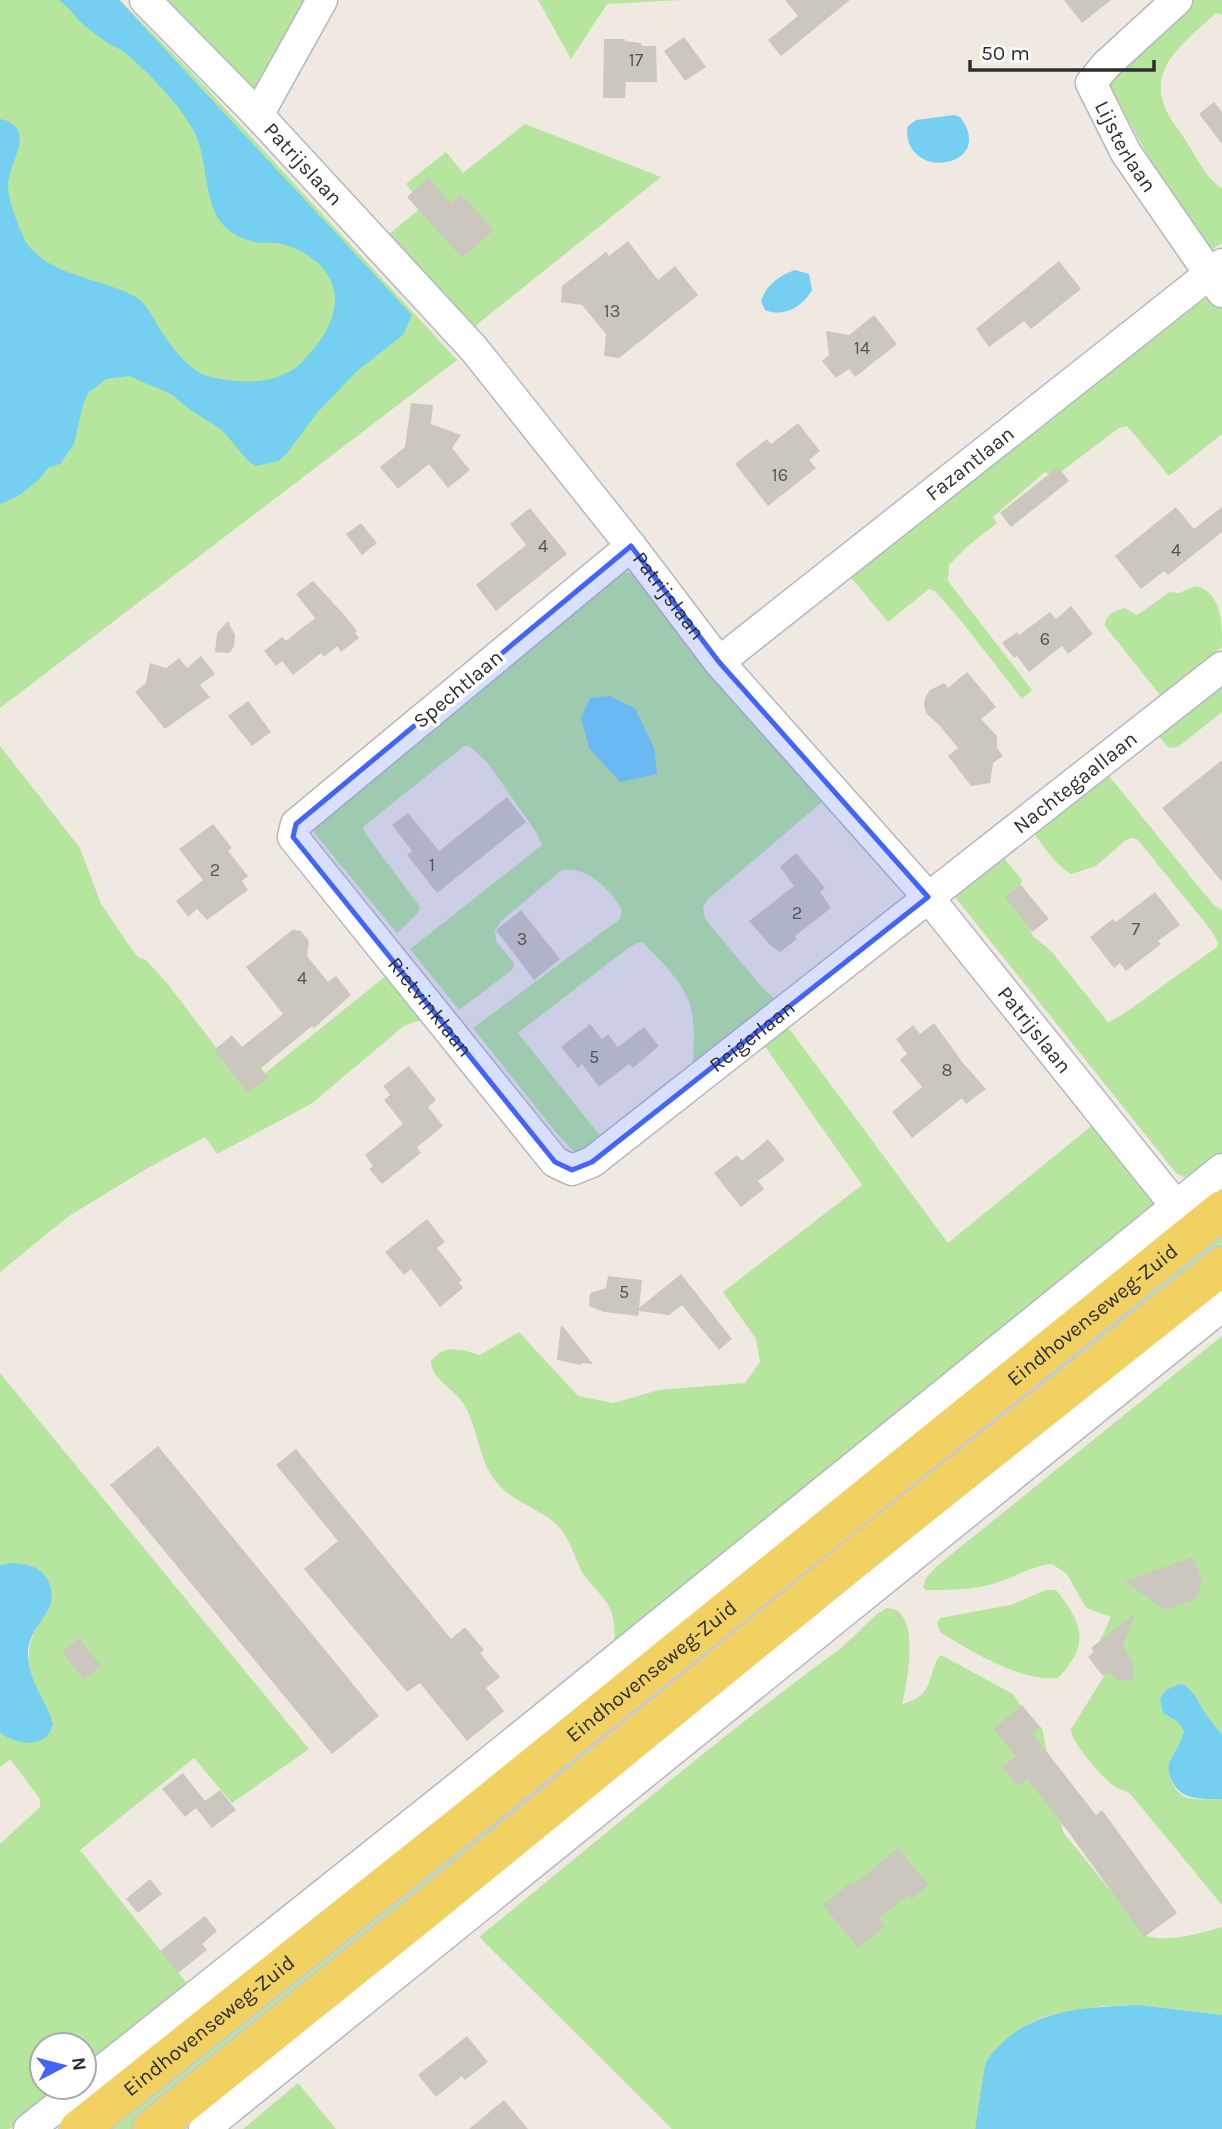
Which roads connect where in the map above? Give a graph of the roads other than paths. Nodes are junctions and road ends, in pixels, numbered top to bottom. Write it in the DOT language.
graph roads {
  1 [pos="145,0"];
  2 [pos="322,0"];
  3 [pos="1177,0"];
  4 [pos="258,115"];
  5 [pos="1217,277"];
  6 [pos="632,546"];
  7 [pos="719,662"];
  8 [pos="1222,667"];
  9 [pos="293,837"];
  10 [pos="928,897"];
  11 [pos="1222,1169"];
  12 [pos="572,1170"];
  13 [pos="1176,1206"];
  14 [pos="1222,1210"];
  15 [pos="1222,1266"];
  16 [pos="1222,1306"];
  17 [pos="98,2074"];
  18 [pos="64,2101"];
  19 [pos="29,2129"];
  20 [pos="79,2129"];
  21 [pos="152,2129"];
  22 [pos="204,2129"];
  1 -- 4 [label="street, Patrijslaan"];
  2 -- 4 [label="street"];
  3 -- 5 [label="street, Lijsterlaan"];
  4 -- 6 [label="street, Patrijslaan"];
  5 -- 7 [label="street, Fazantlaan"];
  6 -- 7 [label="street, Patrijslaan"];
  6 -- 9 [label="street, Spechtlaan"];
  7 -- 10 [label="street, Patrijslaan"];
  8 -- 10 [label="street, Nachtegaallaan"];
  9 -- 12 [label="street, Rietvinklaan"];
  10 -- 12 [label="street, Reigerlaan"];
  10 -- 13 [label="street, Patrijslaan"];
  11 -- 13 [label="street, Eindhovenseweg-Zuid"];
  13 -- 17 [label="street, Eindhovenseweg-Zuid"];
  14 -- 20 [label="main road, Eindhovenseweg-Zuid"];
  15 -- 21 [label="main road, Eindhovenseweg-Zuid"];
  16 -- 22 [label="street"];
  18 -- 19 [label="street, Eindhovenseweg-Zuid"];
}
